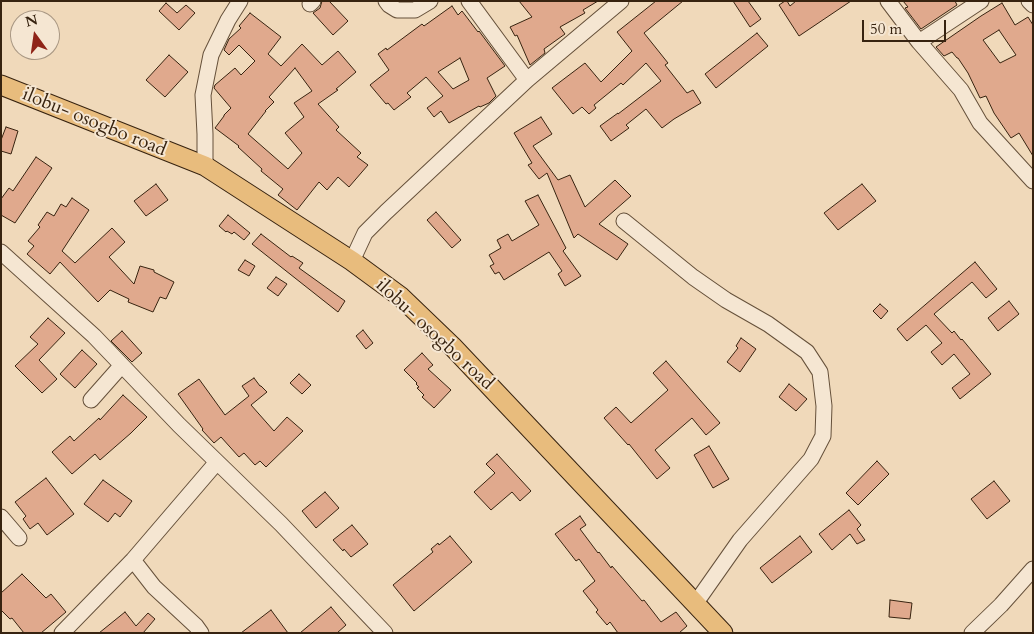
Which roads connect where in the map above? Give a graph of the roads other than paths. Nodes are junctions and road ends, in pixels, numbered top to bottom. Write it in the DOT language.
graph roads {
  1 [pos="240,1"];
  2 [pos="386,1"];
  3 [pos="430,1"];
  4 [pos="469,1"];
  5 [pos="621,1"];
  6 [pos="888,1"];
  7 [pos="981,1"];
  8 [pos="1029,1"];
  9 [pos="1033,5"];
  10 [pos="919,42"];
  11 [pos="527,80"];
  12 [pos="1,86"];
  13 [pos="204,166"];
  14 [pos="1030,174"];
  15 [pos="624,222"];
  16 [pos="1,252"];
  17 [pos="352,261"];
  18 [pos="122,365"];
  19 [pos="91,400"];
  20 [pos="217,462"];
  21 [pos="1,517"];
  22 [pos="19,538"];
  23 [pos="133,560"];
  24 [pos="1033,569"];
  25 [pos="696,604"];
  26 [pos="62,633"];
  27 [pos="201,633"];
  28 [pos="385,633"];
  29 [pos="722,633"];
  30 [pos="972,633"];
  1 -- 13 [label="street"];
  2 -- 3 [label="street"];
  4 -- 11 [label="street"];
  5 -- 11 [label="street"];
  6 -- 10 [label="street"];
  7 -- 10 [label="street"];
  8 -- 9 [label="street"];
  10 -- 14 [label="street"];
  11 -- 17 [label="street"];
  12 -- 13 [label="main road, ilobu- osogbo road"];
  13 -- 17 [label="main road, ilobu- osogbo road"];
  15 -- 25 [label="street"];
  16 -- 18 [label="street"];
  17 -- 25 [label="main road, ilobu- osogbo road"];
  18 -- 19 [label="street"];
  18 -- 20 [label="street"];
  20 -- 23 [label="street"];
  20 -- 28 [label="street"];
  21 -- 22 [label="street"];
  23 -- 26 [label="street"];
  23 -- 27 [label="street"];
  24 -- 30 [label="street"];
  25 -- 29 [label="main road, ilobu- osogbo road"];
}
